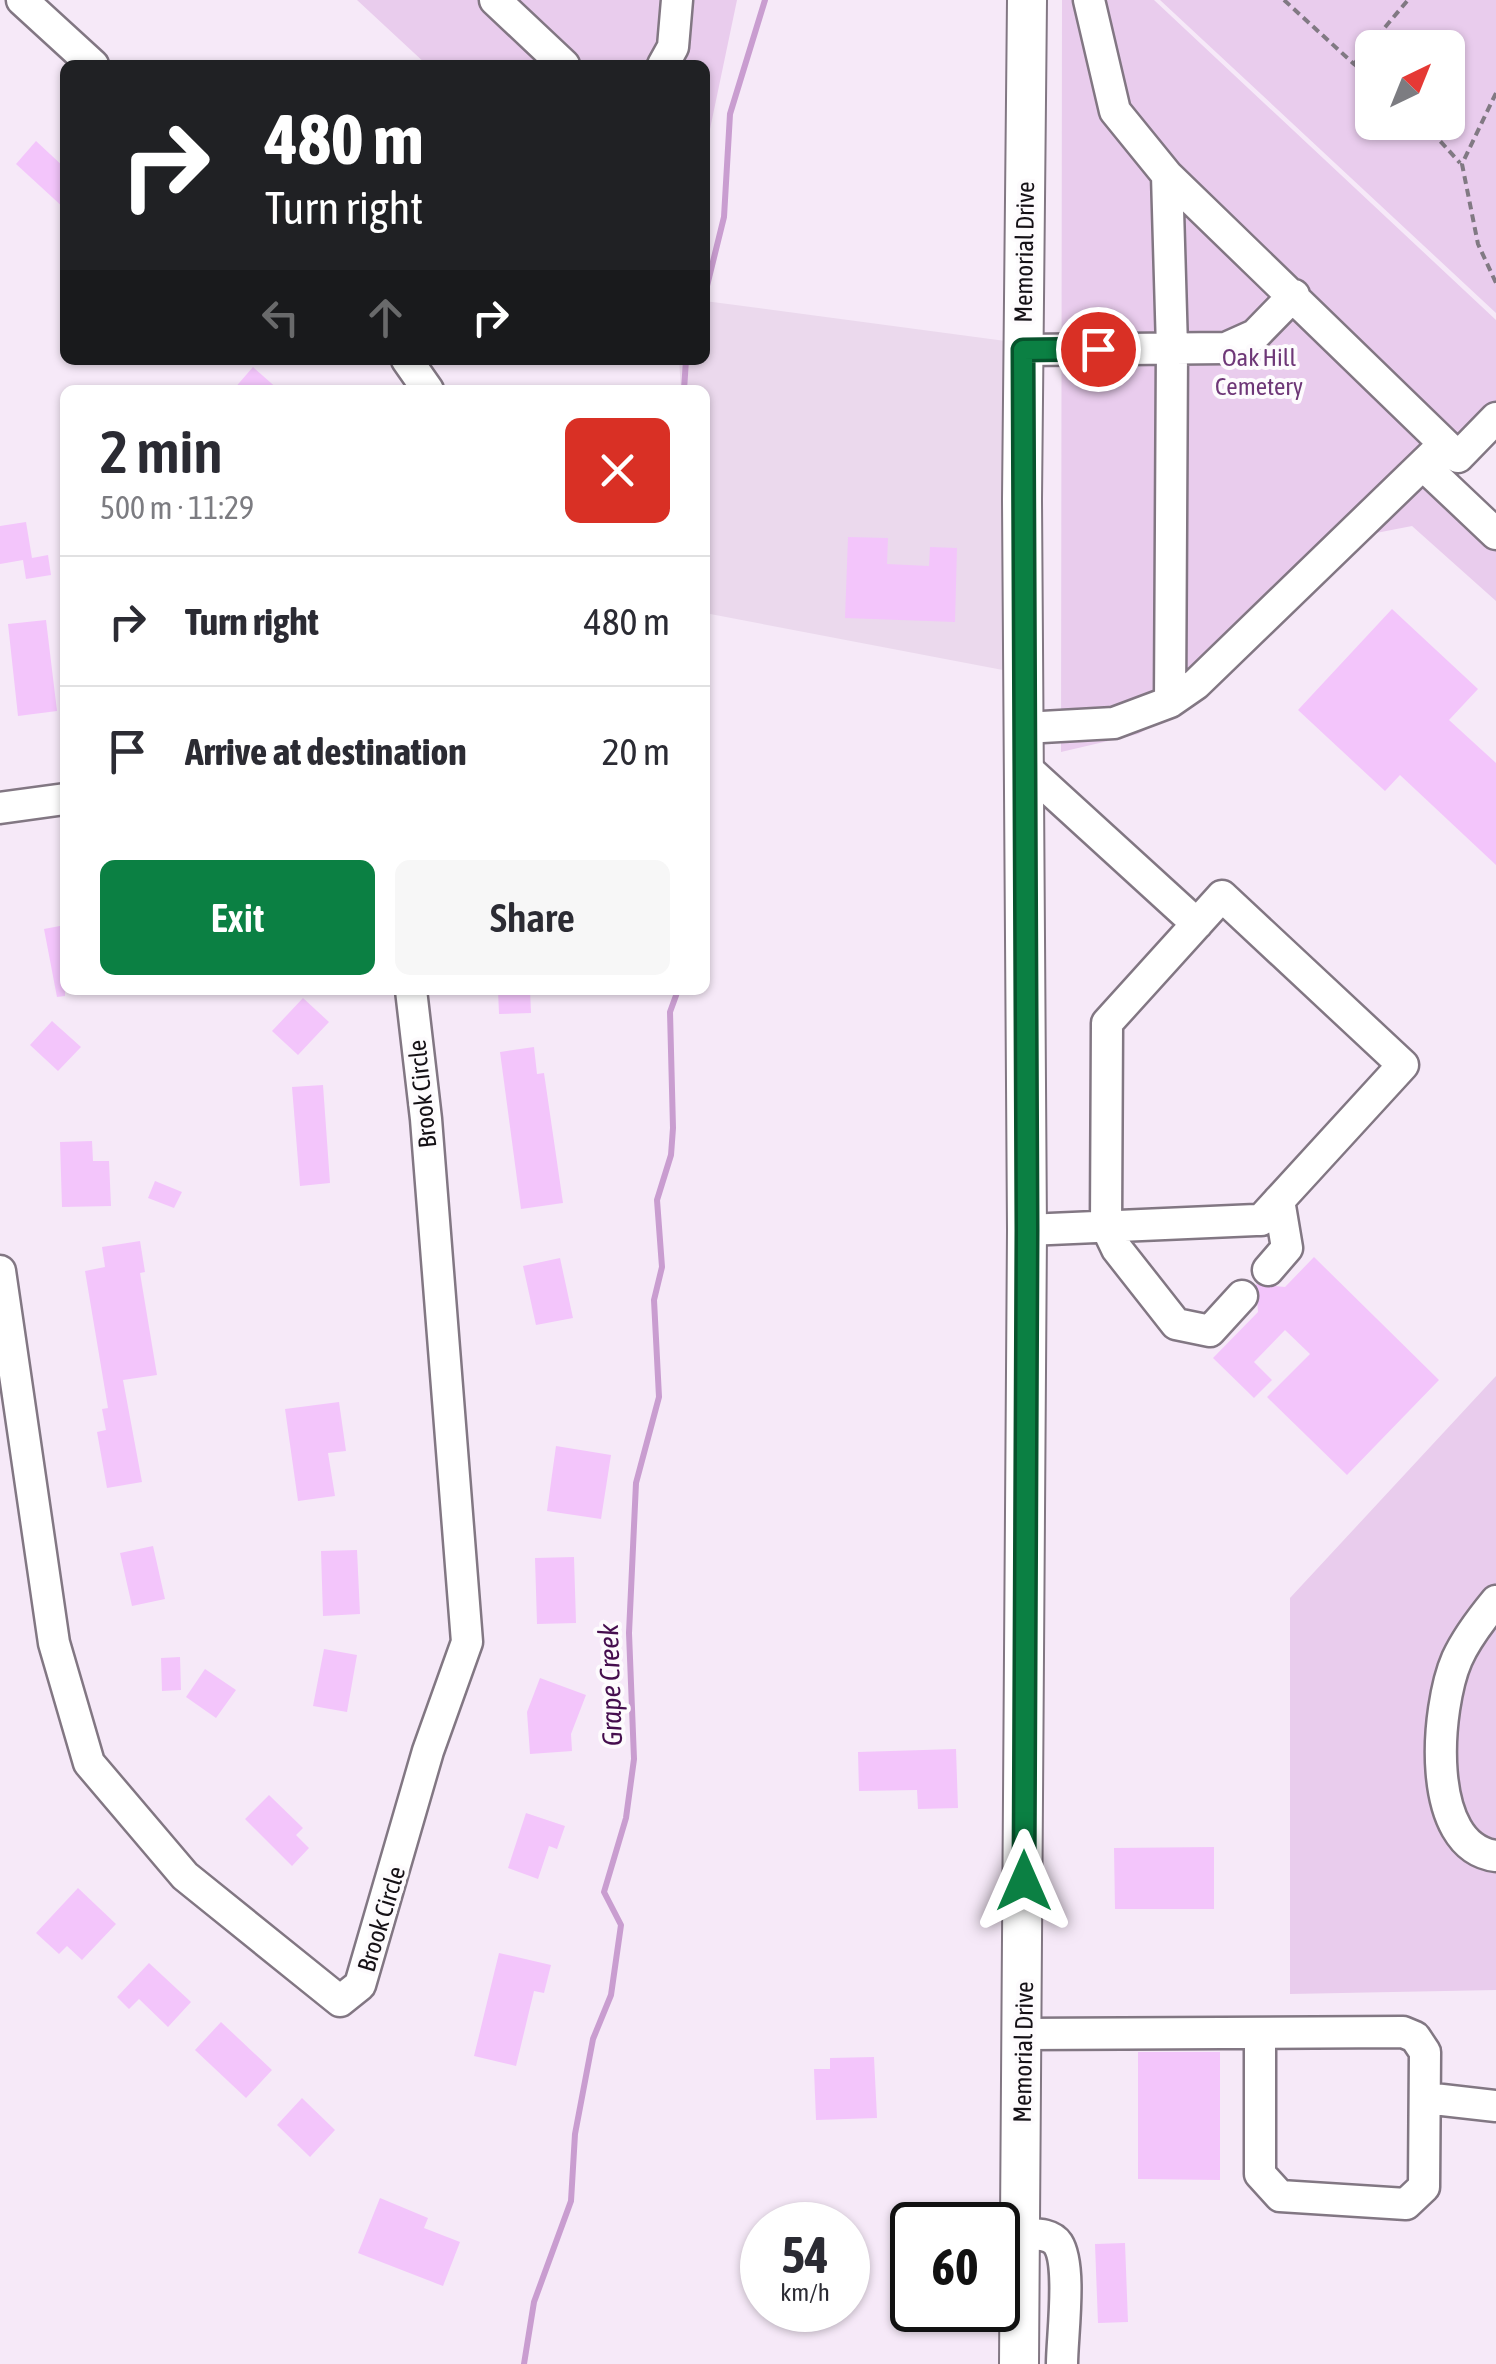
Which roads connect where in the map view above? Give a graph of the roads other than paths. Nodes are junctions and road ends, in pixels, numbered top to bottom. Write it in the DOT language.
graph roads {
  1 [pos="22,0"];
  2 [pos="494,0"];
  3 [pos="678,0"];
  4 [pos="1027,0"];
  5 [pos="1089,0"];
  6 [pos="88,60"];
  7 [pos="559,60"];
  8 [pos="665,60"];
  9 [pos="1168,175"];
  10 [pos="1294,296"];
  11 [pos="1172,348"];
  12 [pos="1023,350"];
  13 [pos="1496,418"];
  14 [pos="1434,454"];
  15 [pos="1496,534"];
  16 [pos="1171,630"];
  17 [pos="1221,660"];
  18 [pos="1170,702"];
  19 [pos="1024,728"];
  20 [pos="1025,767"];
  21 [pos="60,800"];
  22 [pos="0,808"];
  23 [pos="1197,924"];
  24 [pos="412,995"];
  25 [pos="1280,1200"];
  26 [pos="1106,1226"];
  27 [pos="1027,1230"];
  28 [pos="0,1270"];
  29 [pos="1268,1270"];
  30 [pos="1242,1296"];
  31 [pos="1496,1601"];
  32 [pos="1496,1856"];
  33 [pos="1260,2033"];
  34 [pos="1023,2034"];
  35 [pos="1425,2098"];
  36 [pos="1496,2106"];
  37 [pos="1021,2234"];
  38 [pos="1019,2364"];
  39 [pos="1062,2364"];
  1 -- 6 [label="street"];
  2 -- 7 [label="street"];
  3 -- 8 [label="street"];
  4 -- 12 [label="main road, Memorial Drive"];
  5 -- 9 [label="street"];
  9 -- 10 [label="street"];
  9 -- 11 [label="street"];
  10 -- 11 [label="street"];
  10 -- 14 [label="street"];
  11 -- 12 [label="street"];
  11 -- 16 [label="street"];
  12 -- 19 [label="main road, Memorial Drive"];
  13 -- 14 [label="street"];
  14 -- 15 [label="street"];
  14 -- 17 [label="street"];
  16 -- 17 [label="street"];
  16 -- 18 [label="street"];
  17 -- 18 [label="street"];
  18 -- 19 [label="street"];
  19 -- 20 [label="main road, Memorial Drive"];
  20 -- 23 [label="street"];
  20 -- 27 [label="main road, Memorial Drive"];
  21 -- 22 [label="street"];
  23 -- 25 [label="street"];
  23 -- 26 [label="street"];
  24 -- 28 [label="street, Brook Circle"];
  25 -- 26 [label="street"];
  25 -- 29 [label="street"];
  26 -- 27 [label="street"];
  26 -- 30 [label="street"];
  27 -- 34 [label="main road, Memorial Drive"];
  31 -- 32 [label="street"];
  33 -- 34 [label="street"];
  33 -- 35 [label="street"];
  33 -- 35 [label="street"];
  34 -- 37 [label="main road, Memorial Drive"];
  35 -- 36 [label="street"];
  37 -- 38 [label="main road, Memorial Drive"];
  37 -- 39 [label="street"];
}
